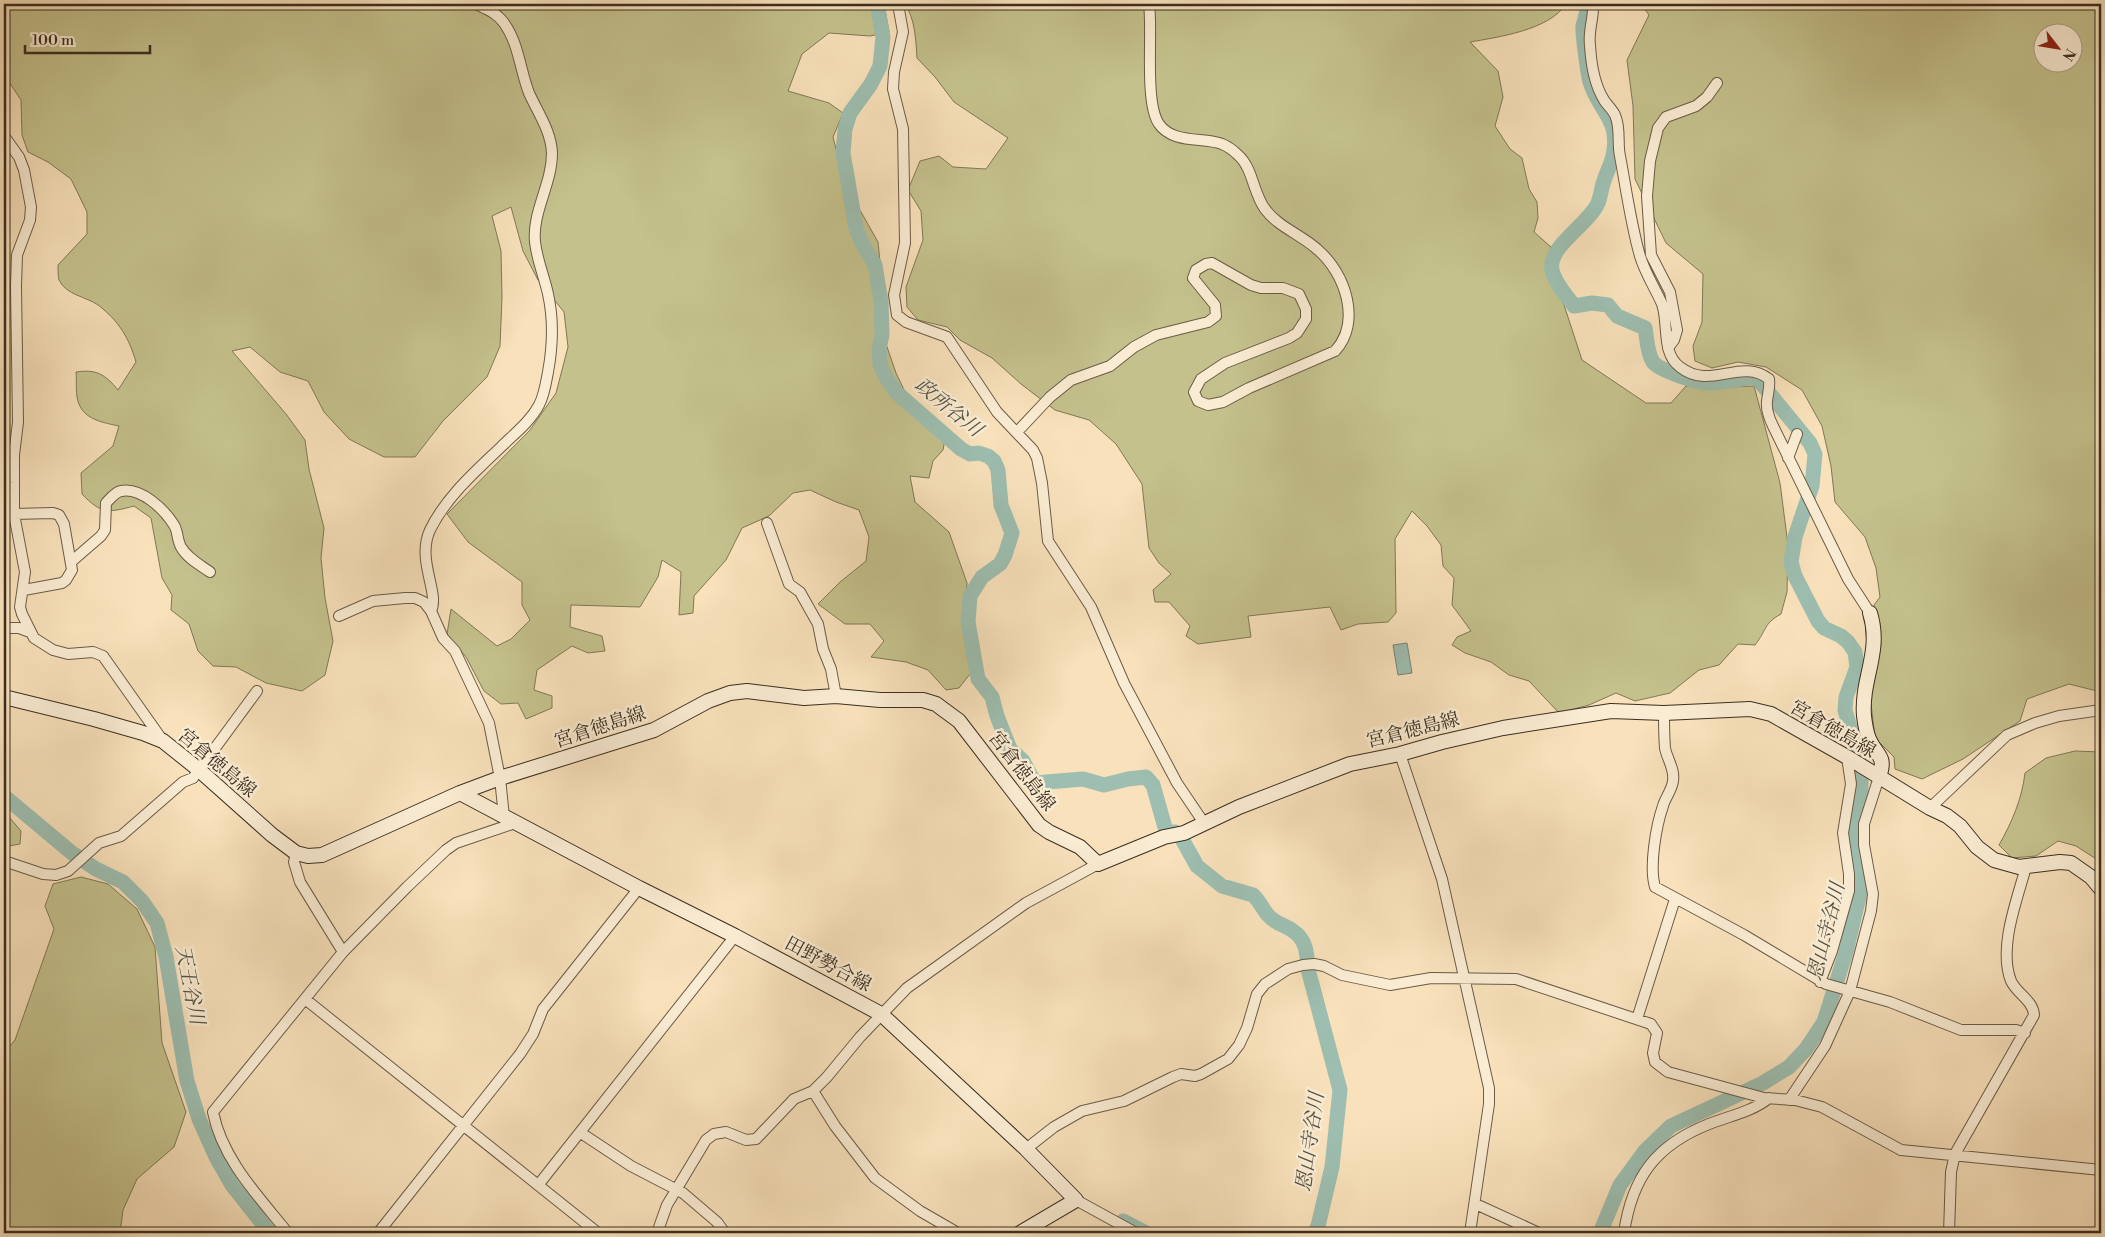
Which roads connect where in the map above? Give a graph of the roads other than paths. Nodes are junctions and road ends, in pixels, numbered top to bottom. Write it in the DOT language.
graph roads {
  1 [pos="476,4"];
  2 [pos="898,4"];
  3 [pos="1149,4"];
  4 [pos="1593,4"];
  5 [pos="1716,83"];
  6 [pos="4,136"];
  7 [pos="1668,348"];
  8 [pos="1017,432"];
  9 [pos="1796,434"];
  10 [pos="1788,458"];
  11 [pos="9,478"];
  12 [pos="14,514"];
  13 [pos="767,523"];
  14 [pos="71,562"];
  15 [pos="210,572"];
  16 [pos="24,590"];
  17 [pos="431,611"];
  18 [pos="1870,613"];
  19 [pos="339,616"];
  20 [pos="4,628"];
  21 [pos="30,632"];
  22 [pos="257,691"];
  23 [pos="836,696"];
  24 [pos="4,697"];
  25 [pos="2101,710"];
  26 [pos="1664,713"];
  27 [pos="163,741"];
  28 [pos="1400,754"];
  29 [pos="1849,758"];
  30 [pos="198,769"];
  31 [pos="1874,774"];
  32 [pos="500,778"];
  33 [pos="460,793"];
  34 [pos="1930,808"];
  35 [pos="510,820"];
  36 [pos="1204,823"];
  37 [pos="296,853"];
  38 [pos="4,861"];
  39 [pos="1098,864"];
  40 [pos="2026,867"];
  41 [pos="639,888"];
  42 [pos="2101,889"];
  43 [pos="1675,899"];
  44 [pos="735,936"];
  45 [pos="343,952"];
  46 [pos="1465,980"];
  47 [pos="1823,983"];
  48 [pos="1846,990"];
  49 [pos="305,999"];
  50 [pos="881,1014"];
  51 [pos="1637,1019"];
  52 [pos="2025,1033"];
  53 [pos="813,1091"];
  54 [pos="1766,1098"];
  55 [pos="1789,1100"];
  56 [pos="464,1126"];
  57 [pos="581,1133"];
  58 [pos="1026,1150"];
  59 [pos="1955,1154"];
  60 [pos="2101,1170"];
  61 [pos="539,1184"];
  62 [pos="676,1189"];
  63 [pos="1076,1200"];
  64 [pos="1474,1206"];
  65 [pos="288,1233"];
  66 [pos="378,1233"];
  67 [pos="598,1233"];
  68 [pos="657,1233"];
  69 [pos="725,1233"];
  70 [pos="958,1233"];
  71 [pos="1020,1233"];
  72 [pos="1136,1233"];
  73 [pos="1470,1233"];
  74 [pos="1539,1233"];
  75 [pos="1624,1233"];
  76 [pos="1949,1233"];
  1 -- 17 [label="street"];
  2 -- 8 [label="street"];
  3 -- 8 [label="street"];
  4 -- 7 [label="street"];
  5 -- 7 [label="street"];
  6 -- 11 [label="street"];
  7 -- 10 [label="street"];
  8 -- 36 [label="street"];
  9 -- 10 [label="street"];
  10 -- 18 [label="street"];
  11 -- 12 [label="street"];
  12 -- 14 [label="street"];
  12 -- 16 [label="street"];
  13 -- 23 [label="street"];
  14 -- 15 [label="street"];
  14 -- 16 [label="street"];
  16 -- 21 [label="street"];
  17 -- 19 [label="street"];
  17 -- 32 [label="street"];
  18 -- 31 [label="main road"];
  20 -- 21 [label="street"];
  21 -- 27 [label="street"];
  22 -- 30 [label="street"];
  23 -- 32 [label="main road, 宮倉徳島線"];
  23 -- 39 [label="main road, 宮倉徳島線"];
  24 -- 27 [label="main road, 宮倉徳島線"];
  25 -- 34 [label="street"];
  26 -- 28 [label="main road, 宮倉徳島線"];
  26 -- 29 [label="main road, 宮倉徳島線"];
  26 -- 43 [label="street"];
  27 -- 30 [label="main road, 宮倉徳島線"];
  28 -- 36 [label="main road, 宮倉徳島線"];
  28 -- 46 [label="street"];
  29 -- 31 [label="main road, 宮倉徳島線"];
  29 -- 47 [label="street"];
  30 -- 37 [label="main road, 宮倉徳島線"];
  30 -- 38 [label="street"];
  31 -- 34 [label="main road, 宮倉徳島線"];
  31 -- 48 [label="street"];
  32 -- 33 [label="main road, 宮倉徳島線"];
  32 -- 35 [label="street"];
  33 -- 35 [label="main road, 田野勢合線"];
  33 -- 37 [label="main road, 宮倉徳島線"];
  34 -- 40 [label="main road, 宮倉徳島線"];
  35 -- 41 [label="main road, 田野勢合線"];
  35 -- 45 [label="street"];
  36 -- 39 [label="main road, 宮倉徳島線"];
  37 -- 45 [label="street"];
  39 -- 50 [label="street"];
  40 -- 42 [label="main road, 宮倉徳島線"];
  40 -- 52 [label="street"];
  41 -- 44 [label="main road, 田野勢合線"];
  41 -- 56 [label="street"];
  43 -- 47 [label="street"];
  43 -- 51 [label="street"];
  44 -- 50 [label="main road, 田野勢合線"];
  44 -- 57 [label="street"];
  45 -- 49 [label="street"];
  46 -- 51 [label="street"];
  46 -- 58 [label="street"];
  46 -- 64 [label="street"];
  47 -- 48 [label="street"];
  48 -- 52 [label="street"];
  48 -- 55 [label="street"];
  49 -- 56 [label="street"];
  49 -- 65 [label="street"];
  50 -- 53 [label="street"];
  50 -- 58 [label="main road, 田野勢合線"];
  51 -- 54 [label="street"];
  52 -- 59 [label="street"];
  53 -- 62 [label="street"];
  53 -- 70 [label="street"];
  54 -- 55 [label="street"];
  54 -- 75 [label="street"];
  55 -- 59 [label="street"];
  56 -- 61 [label="street"];
  56 -- 66 [label="street"];
  57 -- 61 [label="street"];
  57 -- 62 [label="street"];
  58 -- 63 [label="main road, 田野勢合線"];
  59 -- 60 [label="street"];
  59 -- 76 [label="street"];
  61 -- 67 [label="street"];
  62 -- 68 [label="street"];
  62 -- 69 [label="street"];
  63 -- 71 [label="main road"];
  63 -- 72 [label="street"];
  64 -- 73 [label="street"];
  64 -- 74 [label="street"];
}
